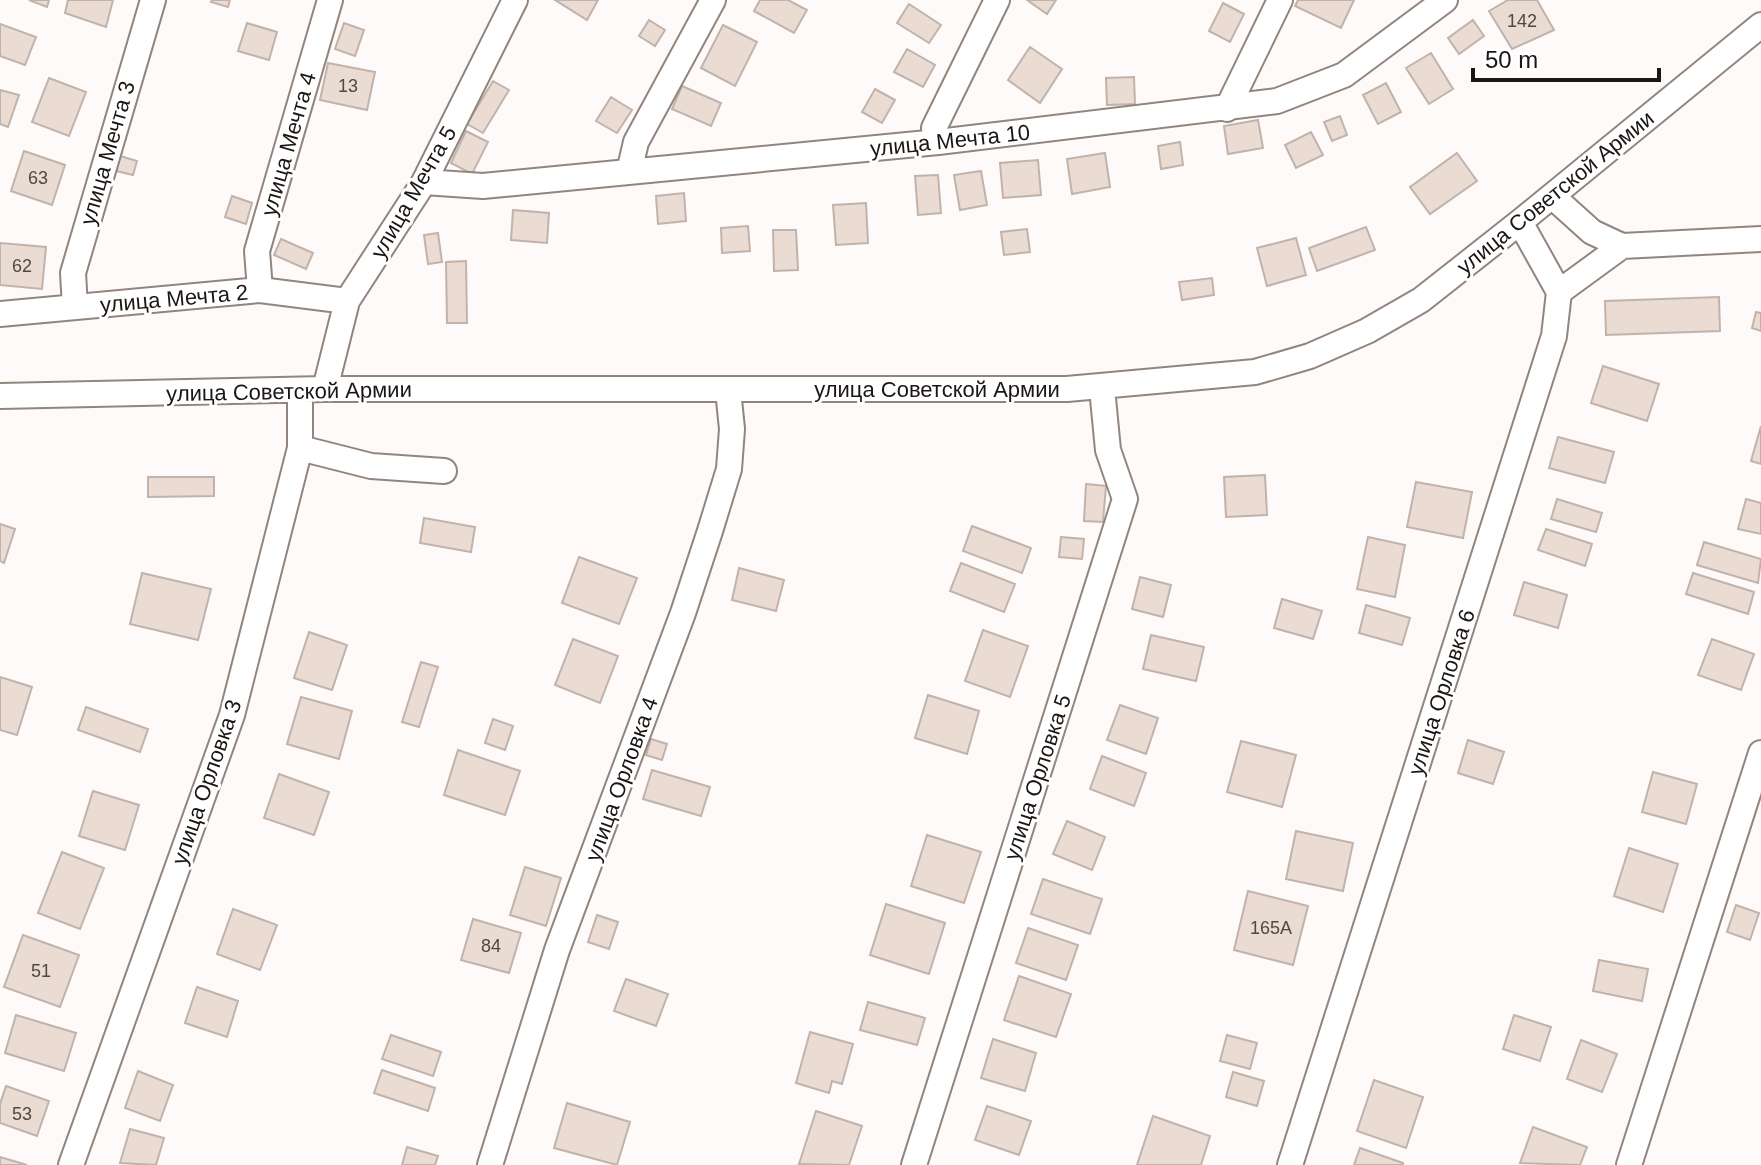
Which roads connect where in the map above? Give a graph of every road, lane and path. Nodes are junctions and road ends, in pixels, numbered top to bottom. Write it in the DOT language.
graph roads {
  1 [pos="153,0"];
  2 [pos="330,0"];
  3 [pos="515,0"];
  4 [pos="713,0"];
  5 [pos="997,0"];
  6 [pos="1280,0"];
  7 [pos="1445,0"];
  8 [pos="1761,25"];
  9 [pos="1227,109"];
  10 [pos="938,142"];
  11 [pos="629,172"];
  12 [pos="424,182"];
  13 [pos="1552,196"];
  14 [pos="1520,222"];
  15 [pos="1761,239"];
  16 [pos="1622,246"];
  17 [pos="260,290"];
  18 [pos="1559,292"];
  19 [pos="347,301"];
  20 [pos="75,307"];
  21 [pos="0,314"];
  22 [pos="1102,388"];
  23 [pos="325,389"];
  24 [pos="300,390"];
  25 [pos="728,390"];
  26 [pos="0,396"];
  27 [pos="300,448"];
  28 [pos="444,471"];
  29 [pos="1761,753"];
  30 [pos="71,1165"];
  31 [pos="490,1165"];
  32 [pos="914,1165"];
  33 [pos="1290,1165"];
  34 [pos="1629,1165"];
  1 -- 20 [label="street, улица Мечта 3"];
  2 -- 17 [label="street, улица Мечта 4"];
  3 -- 12 [label="street, улица Мечта 5"];
  4 -- 11 [label="street"];
  5 -- 10 [label="street"];
  6 -- 9 [label="street"];
  7 -- 9 [label="street, улица Мечта 10"];
  8 -- 13 [label="street, улица Советской Армии"];
  9 -- 10 [label="street, улица Мечта 10"];
  10 -- 11 [label="street, улица Мечта 10"];
  11 -- 12 [label="street, улица Мечта 10"];
  12 -- 19 [label="street, улица Мечта 5"];
  13 -- 14 [label="street, улица Советской Армии"];
  13 -- 16 [label="street"];
  14 -- 18 [label="street"];
  14 -- 22 [label="street, улица Советской Армии"];
  15 -- 16 [label="street"];
  16 -- 18 [label="street"];
  17 -- 19 [label="street, улица Мечта 2"];
  17 -- 20 [label="street, улица Мечта 2"];
  18 -- 33 [label="street, улица Орловка 6"];
  19 -- 23 [label="street, улица Мечта 5"];
  20 -- 21 [label="street, улица Мечта 2"];
  22 -- 25 [label="street, улица Советской Армии"];
  22 -- 32 [label="street, улица Орловка 5"];
  23 -- 24 [label="street, улица Советской Армии"];
  23 -- 25 [label="street, улица Советской Армии"];
  24 -- 26 [label="street, улица Советской Армии"];
  24 -- 27 [label="street, улица Орловка 3"];
  25 -- 31 [label="street, улица Орловка 4"];
  27 -- 28 [label="street"];
  27 -- 30 [label="street, улица Орловка 3"];
  29 -- 34 [label="street"];
}
